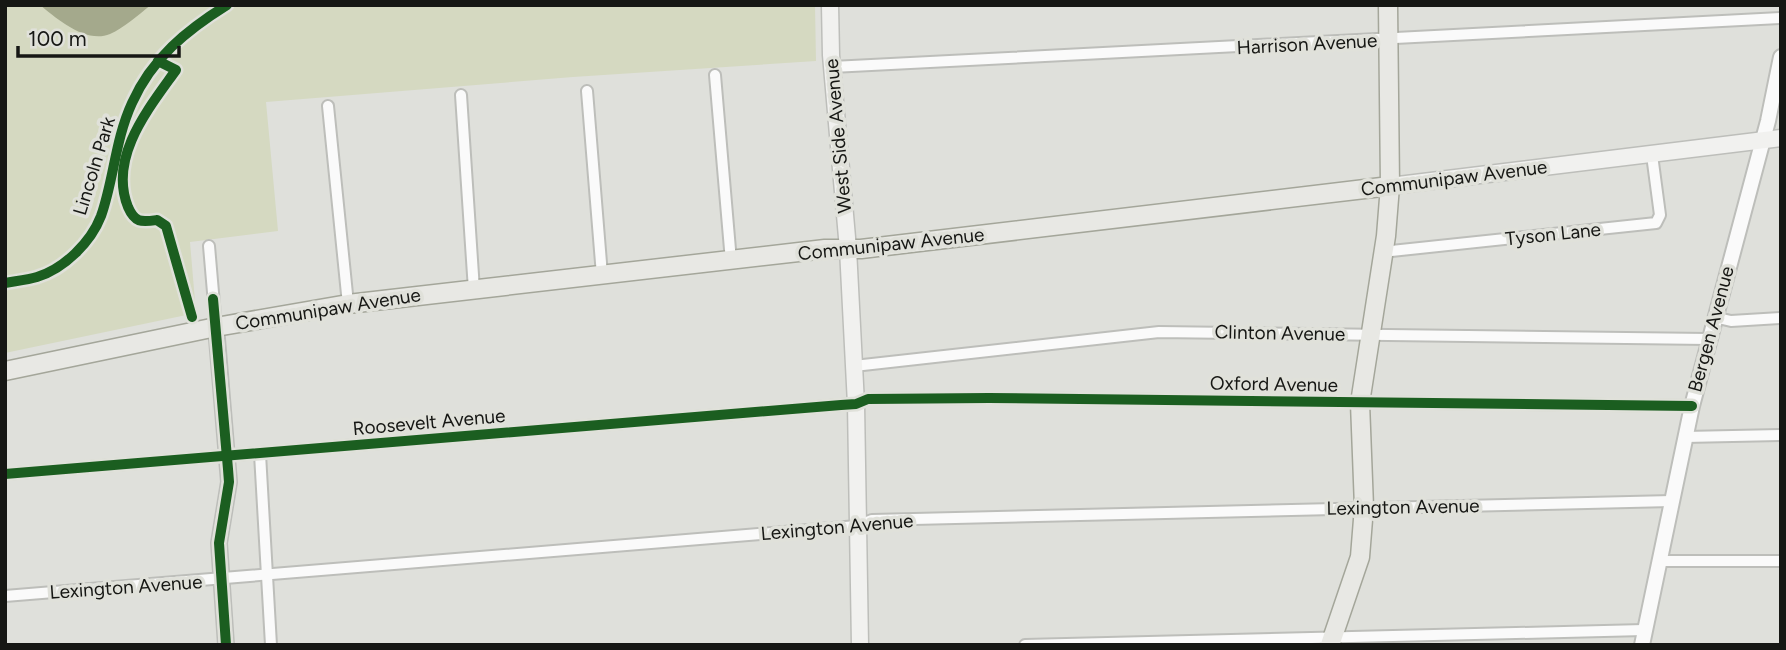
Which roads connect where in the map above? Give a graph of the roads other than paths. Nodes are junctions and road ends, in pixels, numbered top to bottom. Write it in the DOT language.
graph roads {
  1 [pos="227,5"];
  2 [pos="830,5"];
  3 [pos="1388,5"];
  4 [pos="1781,18"];
  5 [pos="1389,40"];
  6 [pos="1781,57"];
  7 [pos="832,67"];
  8 [pos="715,75"];
  9 [pos="587,92"];
  10 [pos="461,95"];
  11 [pos="328,106"];
  12 [pos="1781,138"];
  13 [pos="1762,140"];
  14 [pos="1652,155"];
  15 [pos="1390,186"];
  16 [pos="209,246"];
  17 [pos="848,249"];
  18 [pos="1382,252"];
  19 [pos="731,261"];
  20 [pos="602,275"];
  21 [pos="5,283"];
  22 [pos="474,290"];
  23 [pos="348,304"];
  24 [pos="1714,317"];
  25 [pos="1781,318"];
  26 [pos="216,327"];
  27 [pos="1370,334"];
  28 [pos="1708,339"];
  29 [pos="854,366"];
  30 [pos="5,371"];
  31 [pos="1360,403"];
  32 [pos="856,404"];
  33 [pos="1692,406"];
  34 [pos="1781,435"];
  35 [pos="1685,437"];
  36 [pos="260,454"];
  37 [pos="228,456"];
  38 [pos="5,474"];
  39 [pos="1672,501"];
  40 [pos="1364,507"];
  41 [pos="857,526"];
  42 [pos="1659,561"];
  43 [pos="1781,561"];
  44 [pos="268,575"];
  45 [pos="221,580"];
  46 [pos="5,596"];
  47 [pos="1643,637"];
  48 [pos="1331,640"];
  49 [pos="226,645"];
  50 [pos="271,645"];
  51 [pos="860,645"];
  52 [pos="1025,645"];
  1 -- 21 [label="street, Lincoln Park"];
  2 -- 7 [label="main road, West Side Avenue"];
  3 -- 5 [label="main road"];
  4 -- 5 [label="street, Harrison Avenue"];
  5 -- 7 [label="street, Harrison Avenue"];
  5 -- 15 [label="main road"];
  6 -- 13 [label="street, Bergen Avenue"];
  7 -- 17 [label="main road, West Side Avenue"];
  8 -- 19 [label="street"];
  9 -- 20 [label="street"];
  10 -- 22 [label="street"];
  11 -- 23 [label="street"];
  12 -- 13 [label="main road, Communipaw Avenue"];
  13 -- 14 [label="main road, Communipaw Avenue"];
  13 -- 24 [label="street, Bergen Avenue"];
  14 -- 15 [label="main road, Communipaw Avenue"];
  14 -- 18 [label="street, Tyson Lane"];
  15 -- 17 [label="main road, Communipaw Avenue"];
  15 -- 18 [label="main road"];
  16 -- 26 [label="street"];
  17 -- 19 [label="main road, Communipaw Avenue"];
  17 -- 29 [label="main road, West Side Avenue"];
  18 -- 27 [label="main road"];
  19 -- 20 [label="main road, Communipaw Avenue"];
  20 -- 22 [label="main road, Communipaw Avenue"];
  22 -- 23 [label="main road, Communipaw Avenue"];
  23 -- 26 [label="main road, Communipaw Avenue"];
  24 -- 25 [label="street"];
  24 -- 28 [label="street, Bergen Avenue"];
  26 -- 30 [label="main road, Communipaw Avenue"];
  26 -- 37 [label="street"];
  27 -- 28 [label="street, Clinton Avenue"];
  27 -- 29 [label="street, Clinton Avenue"];
  27 -- 31 [label="main road"];
  28 -- 33 [label="street, Bergen Avenue"];
  29 -- 32 [label="main road, West Side Avenue"];
  31 -- 32 [label="street, Oxford Avenue"];
  31 -- 33 [label="street, Oxford Avenue"];
  31 -- 40 [label="main road"];
  32 -- 36 [label="street, Roosevelt Avenue"];
  32 -- 41 [label="main road, West Side Avenue"];
  33 -- 35 [label="street, Bergen Avenue"];
  34 -- 35 [label="street"];
  35 -- 39 [label="street, Bergen Avenue"];
  36 -- 37 [label="street, Roosevelt Avenue"];
  36 -- 44 [label="street"];
  37 -- 38 [label="street, Roosevelt Avenue"];
  37 -- 45 [label="street"];
  39 -- 40 [label="street, Lexington Avenue"];
  39 -- 42 [label="street, Bergen Avenue"];
  40 -- 41 [label="street, Lexington Avenue"];
  40 -- 48 [label="main road"];
  41 -- 44 [label="street, Lexington Avenue"];
  41 -- 51 [label="main road, West Side Avenue"];
  42 -- 43 [label="street"];
  42 -- 47 [label="street, Bergen Avenue"];
  44 -- 45 [label="street, Lexington Avenue"];
  44 -- 50 [label="street"];
  45 -- 46 [label="street, Lexington Avenue"];
  45 -- 49 [label="street"];
  47 -- 48 [label="street"];
  48 -- 52 [label="street"];
}
